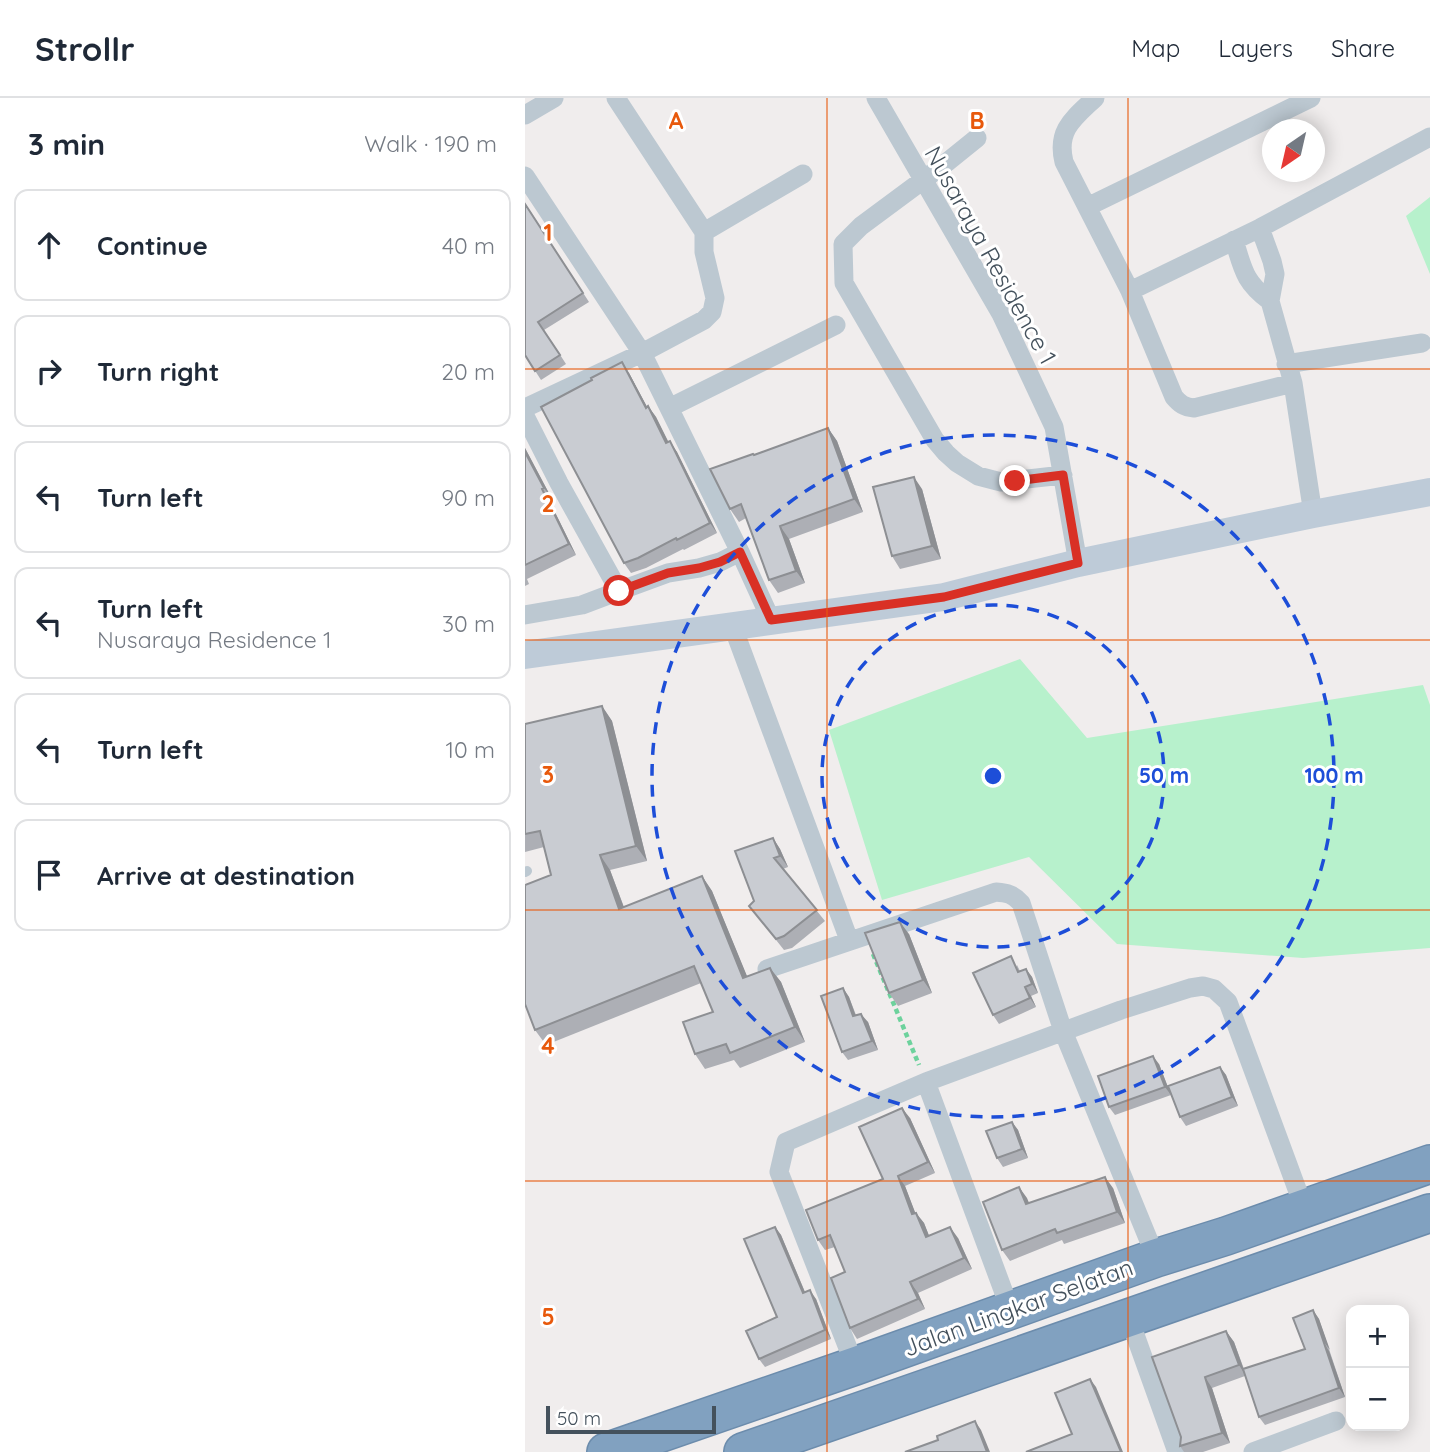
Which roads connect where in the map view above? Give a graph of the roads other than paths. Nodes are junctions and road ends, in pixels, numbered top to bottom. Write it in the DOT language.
graph roads {
  1 [pos="554,98"];
  2 [pos="616,98"];
  3 [pos="876,98"];
  4 [pos="1095,98"];
  5 [pos="1311,98"];
  6 [pos="525,115"];
  7 [pos="1430,137"];
  8 [pos="977,138"];
  9 [pos="803,174"];
  10 [pos="525,176"];
  11 [pos="922,180"];
  12 [pos="1087,207"];
  13 [pos="1260,228"];
  14 [pos="704,232"];
  15 [pos="1234,240"];
  16 [pos="1130,290"];
  17 [pos="1270,301"];
  18 [pos="836,325"];
  19 [pos="1423,343"];
  20 [pos="642,353"];
  21 [pos="1289,374"];
  22 [pos="525,408"];
  23 [pos="669,408"];
  24 [pos="525,415"];
  25 [pos="1063,475"];
  26 [pos="1430,492"];
  27 [pos="1314,514"];
  28 [pos="740,552"];
  29 [pos="1078,563"];
  30 [pos="619,591"];
  31 [pos="525,615"];
  32 [pos="771,620"];
  33 [pos="733,627"];
  34 [pos="525,655"];
  35 [pos="857,938"];
  36 [pos="767,969"];
  37 [pos="1063,1031"];
  38 [pos="926,1082"];
  39 [pos="1430,1164"];
  40 [pos="1304,1208"];
  41 [pos="1430,1213"];
  42 [pos="1226,1236"];
  43 [pos="1156,1258"];
  44 [pos="1246,1278"];
  45 [pos="1010,1309"];
  46 [pos="1129,1318"];
  47 [pos="855,1366"];
  48 [pos="1336,1421"];
  49 [pos="606,1452"];
  50 [pos="743,1452"];
  51 [pos="1177,1452"];
  52 [pos="1253,1452"];
  1 -- 6 [label="street"];
  2 -- 14 [label="street"];
  3 -- 11 [label="street, Nusaraya Residence 1"];
  4 -- 12 [label="street"];
  5 -- 12 [label="street"];
  7 -- 13 [label="street"];
  8 -- 11 [label="street"];
  9 -- 14 [label="street"];
  10 -- 20 [label="street"];
  11 -- 25 [label="street, Nusaraya Residence 1"];
  11 -- 25 [label="street"];
  12 -- 16 [label="street"];
  13 -- 15 [label="street"];
  13 -- 17 [label="street"];
  14 -- 20 [label="street"];
  15 -- 16 [label="street"];
  15 -- 17 [label="street"];
  16 -- 21 [label="street"];
  17 -- 21 [label="street"];
  18 -- 23 [label="street"];
  19 -- 21 [label="street"];
  20 -- 22 [label="street"];
  20 -- 23 [label="street"];
  21 -- 27 [label="street"];
  23 -- 28 [label="street"];
  24 -- 30 [label="street"];
  25 -- 29 [label="street, Nusaraya Residence 1"];
  26 -- 27 [label="street"];
  27 -- 29 [label="street"];
  28 -- 30 [label="street"];
  28 -- 32 [label="street"];
  29 -- 32 [label="street"];
  30 -- 31 [label="street"];
  32 -- 33 [label="street"];
  33 -- 34 [label="street"];
  33 -- 35 [label="street"];
  35 -- 36 [label="street"];
  35 -- 37 [label="street"];
  37 -- 38 [label="street"];
  37 -- 40 [label="street"];
  37 -- 43 [label="street"];
  38 -- 45 [label="street"];
  38 -- 47 [label="street"];
  39 -- 40 [label="highway, Jalan Lingkar Selatan"];
  40 -- 42 [label="highway, Jalan Lingkar Selatan"];
  41 -- 44 [label="highway, Jalan Lingkar Selatan"];
  42 -- 43 [label="highway, Jalan Lingkar Selatan"];
  42 -- 44 [label="highway"];
  43 -- 45 [label="highway, Jalan Lingkar Selatan"];
  44 -- 46 [label="highway, Jalan Lingkar Selatan"];
  45 -- 47 [label="highway, Jalan Lingkar Selatan"];
  46 -- 50 [label="highway, Jalan Lingkar Selatan"];
  46 -- 51 [label="street"];
  47 -- 49 [label="highway, Jalan Lingkar Selatan"];
  48 -- 52 [label="street"];
}
